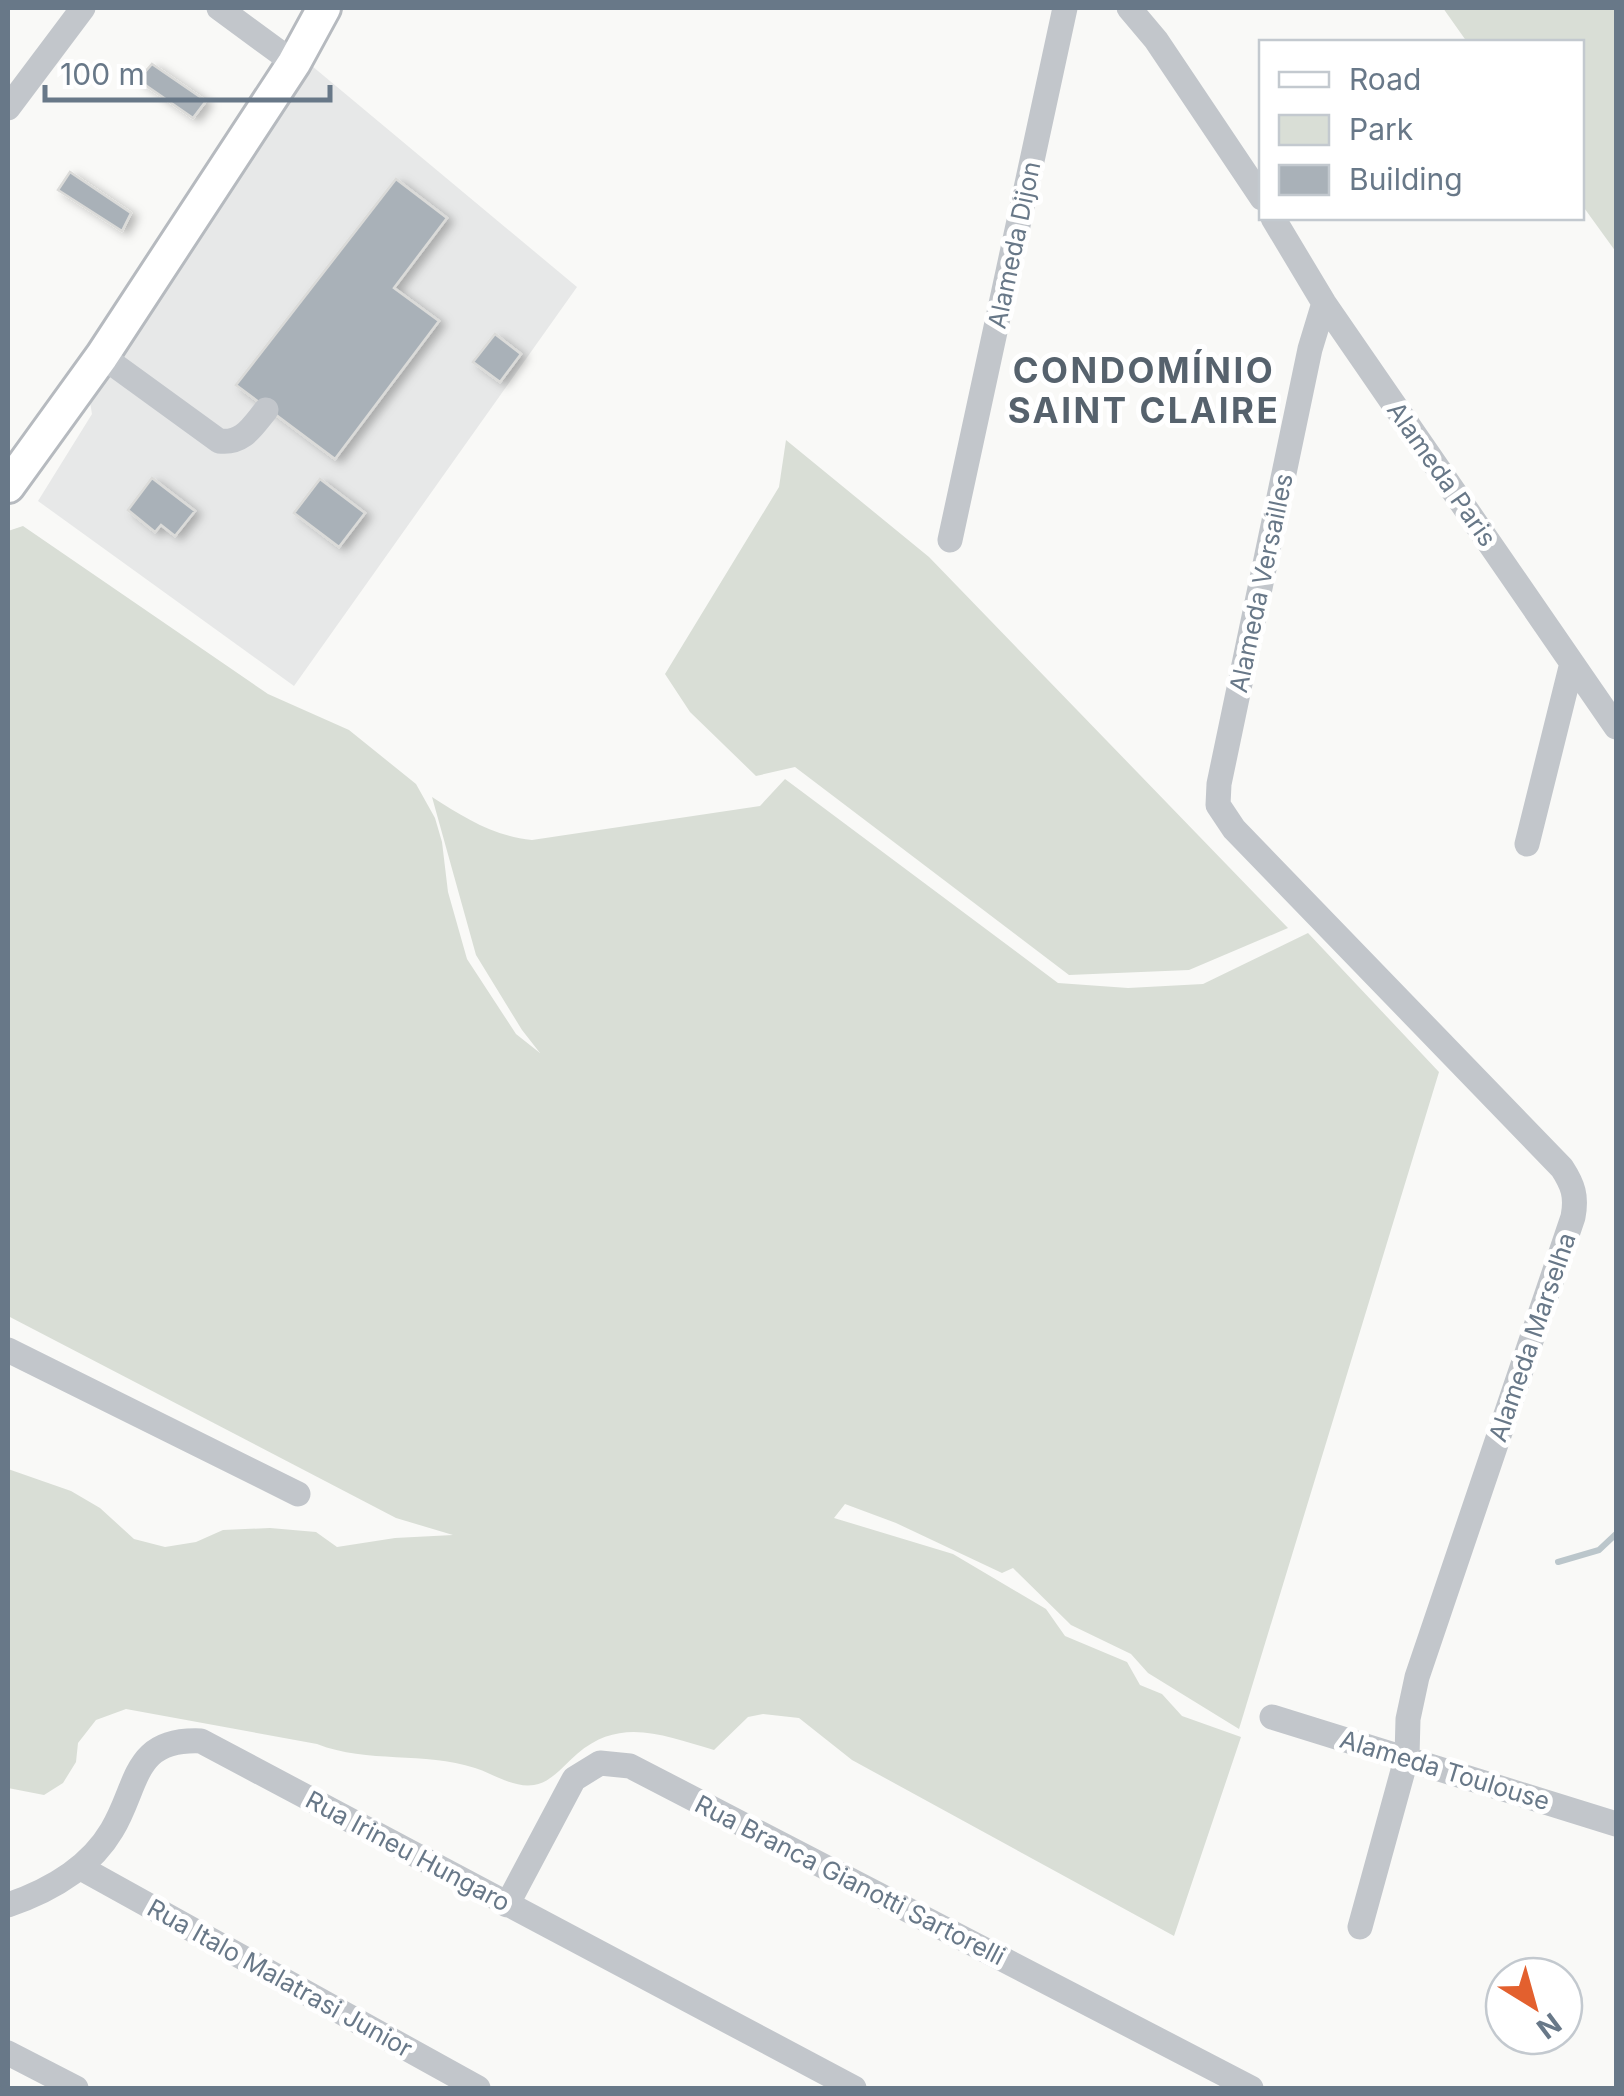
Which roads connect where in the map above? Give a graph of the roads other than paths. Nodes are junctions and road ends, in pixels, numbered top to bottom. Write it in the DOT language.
graph roads {
  1 [pos="83,8"];
  2 [pos="219,8"];
  3 [pos="324,8"];
  4 [pos="1066,8"];
  5 [pos="1129,8"];
  6 [pos="294,63"];
  7 [pos="8,107"];
  8 [pos="1259,194"];
  9 [pos="1274,220"];
  10 [pos="1324,303"];
  11 [pos="102,356"];
  12 [pos="266,410"];
  13 [pos="8,486"];
  14 [pos="950,540"];
  15 [pos="1572,663"];
  16 [pos="1616,726"];
  17 [pos="1218,805"];
  18 [pos="1527,844"];
  19 [pos="8,1350"];
  20 [pos="298,1494"];
  21 [pos="1272,1717"];
  22 [pos="1407,1756"];
  23 [pos="1616,1824"];
  24 [pos="81,1868"];
  25 [pos="507,1905"];
  26 [pos="8,1906"];
  27 [pos="1360,1927"];
  28 [pos="8,2053"];
  29 [pos="839,2085"];
  30 [pos="76,2088"];
  31 [pos="478,2088"];
  32 [pos="1251,2088"];
  1 -- 7 [label="street"];
  2 -- 6 [label="street"];
  3 -- 6 [label="main road"];
  4 -- 14 [label="street, Alameda Dijon"];
  5 -- 8 [label="street"];
  6 -- 11 [label="main road"];
  9 -- 10 [label="street, Alameda Paris"];
  10 -- 15 [label="street, Alameda Paris"];
  10 -- 17 [label="street, Alameda Versailles"];
  11 -- 12 [label="street"];
  11 -- 13 [label="main road"];
  15 -- 16 [label="street, Alameda Paris"];
  15 -- 18 [label="street"];
  17 -- 22 [label="street, Alameda Marselha"];
  19 -- 20 [label="street"];
  21 -- 22 [label="street, Alameda Toulouse"];
  22 -- 23 [label="street, Alameda Toulouse"];
  22 -- 27 [label="street, Alameda Marselha"];
  24 -- 25 [label="street, Rua Irineu Hungaro"];
  24 -- 26 [label="street, Rua Irineu Hungaro"];
  24 -- 31 [label="street, Rua Italo Malatrasi Junior"];
  25 -- 29 [label="street, Rua Irineu Hungaro"];
  25 -- 32 [label="street, Rua Branca Gianotti Sartorelli"];
  28 -- 30 [label="street"];
}
